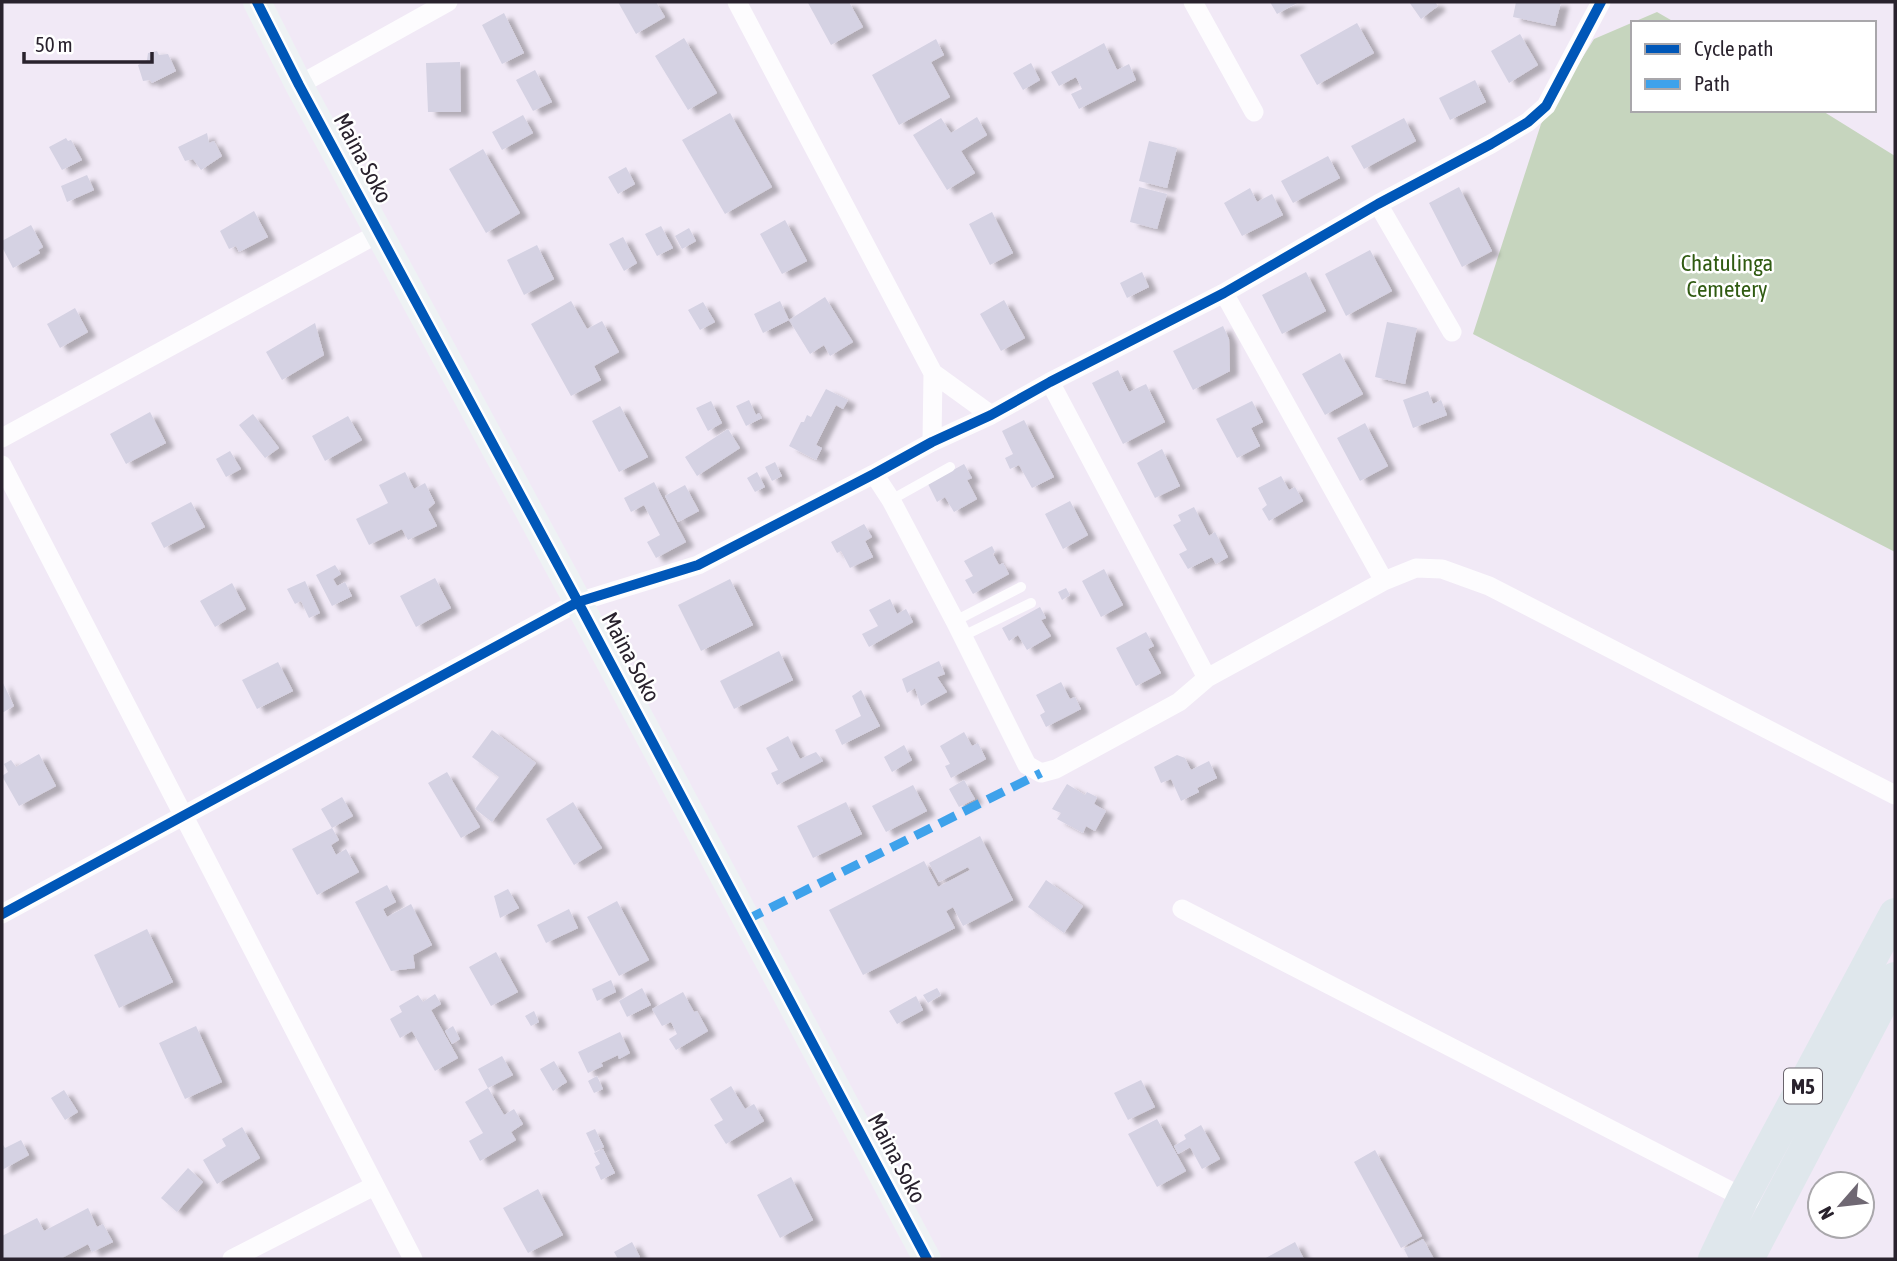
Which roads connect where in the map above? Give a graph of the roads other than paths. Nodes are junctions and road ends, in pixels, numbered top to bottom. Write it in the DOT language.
graph roads {
  1 [pos="257,2"];
  2 [pos="448,2"];
  3 [pos="737,2"];
  4 [pos="1193,2"];
  5 [pos="1601,2"];
  6 [pos="299,85"];
  7 [pos="1254,112"];
  8 [pos="1378,204"];
  9 [pos="379,233"];
  10 [pos="1224,293"];
  11 [pos="1452,332"];
  12 [pos="933,373"];
  13 [pos="1050,382"];
  14 [pos="991,415"];
  15 [pos="2,438"];
  16 [pos="932,442"];
  17 [pos="2,465"];
  18 [pos="950,467"];
  19 [pos="874,474"];
  20 [pos="891,500"];
  21 [pos="1384,581"];
  22 [pos="1021,587"];
  23 [pos="578,602"];
  24 [pos="1031,603"];
  25 [pos="959,629"];
  26 [pos="1207,678"];
  27 [pos="1895,795"];
  28 [pos="182,817"];
  29 [pos="1182,909"];
  30 [pos="2,914"];
  31 [pos="1895,915"];
  32 [pos="1895,978"];
  33 [pos="374,1186"];
  34 [pos="1743,1198"];
  35 [pos="1774,1209"];
  36 [pos="232,1259"];
  37 [pos="413,1259"];
  38 [pos="927,1259"];
  39 [pos="1713,1259"];
  40 [pos="1748,1259"];
  1 -- 6 [label="street, Maina Soko"];
  2 -- 6 [label="street"];
  3 -- 12 [label="street"];
  4 -- 7 [label="street"];
  5 -- 8 [label="street"];
  6 -- 9 [label="street, Maina Soko"];
  8 -- 10 [label="street"];
  8 -- 11 [label="street"];
  9 -- 15 [label="street"];
  9 -- 23 [label="street, Maina Soko"];
  10 -- 13 [label="street"];
  10 -- 21 [label="street"];
  12 -- 14 [label="street"];
  12 -- 16 [label="street"];
  13 -- 14 [label="street"];
  13 -- 26 [label="street"];
  14 -- 16 [label="street"];
  16 -- 19 [label="street"];
  17 -- 28 [label="street"];
  18 -- 20 [label="lane"];
  19 -- 20 [label="street"];
  19 -- 23 [label="street"];
  20 -- 25 [label="street"];
  21 -- 26 [label="street"];
  21 -- 27 [label="street"];
  22 -- 25 [label="lane"];
  23 -- 28 [label="street"];
  23 -- 38 [label="street, Maina Soko"];
  24 -- 25 [label="lane"];
  25 -- 26 [label="street"];
  28 -- 30 [label="street"];
  28 -- 33 [label="street"];
  29 -- 34 [label="street"];
  31 -- 34 [label="main road, M5"];
  32 -- 35 [label="main road, M5"];
  33 -- 36 [label="street"];
  33 -- 37 [label="street"];
  34 -- 35 [label="street"];
  34 -- 39 [label="main road, M5"];
  35 -- 40 [label="main road, M5"];
}
